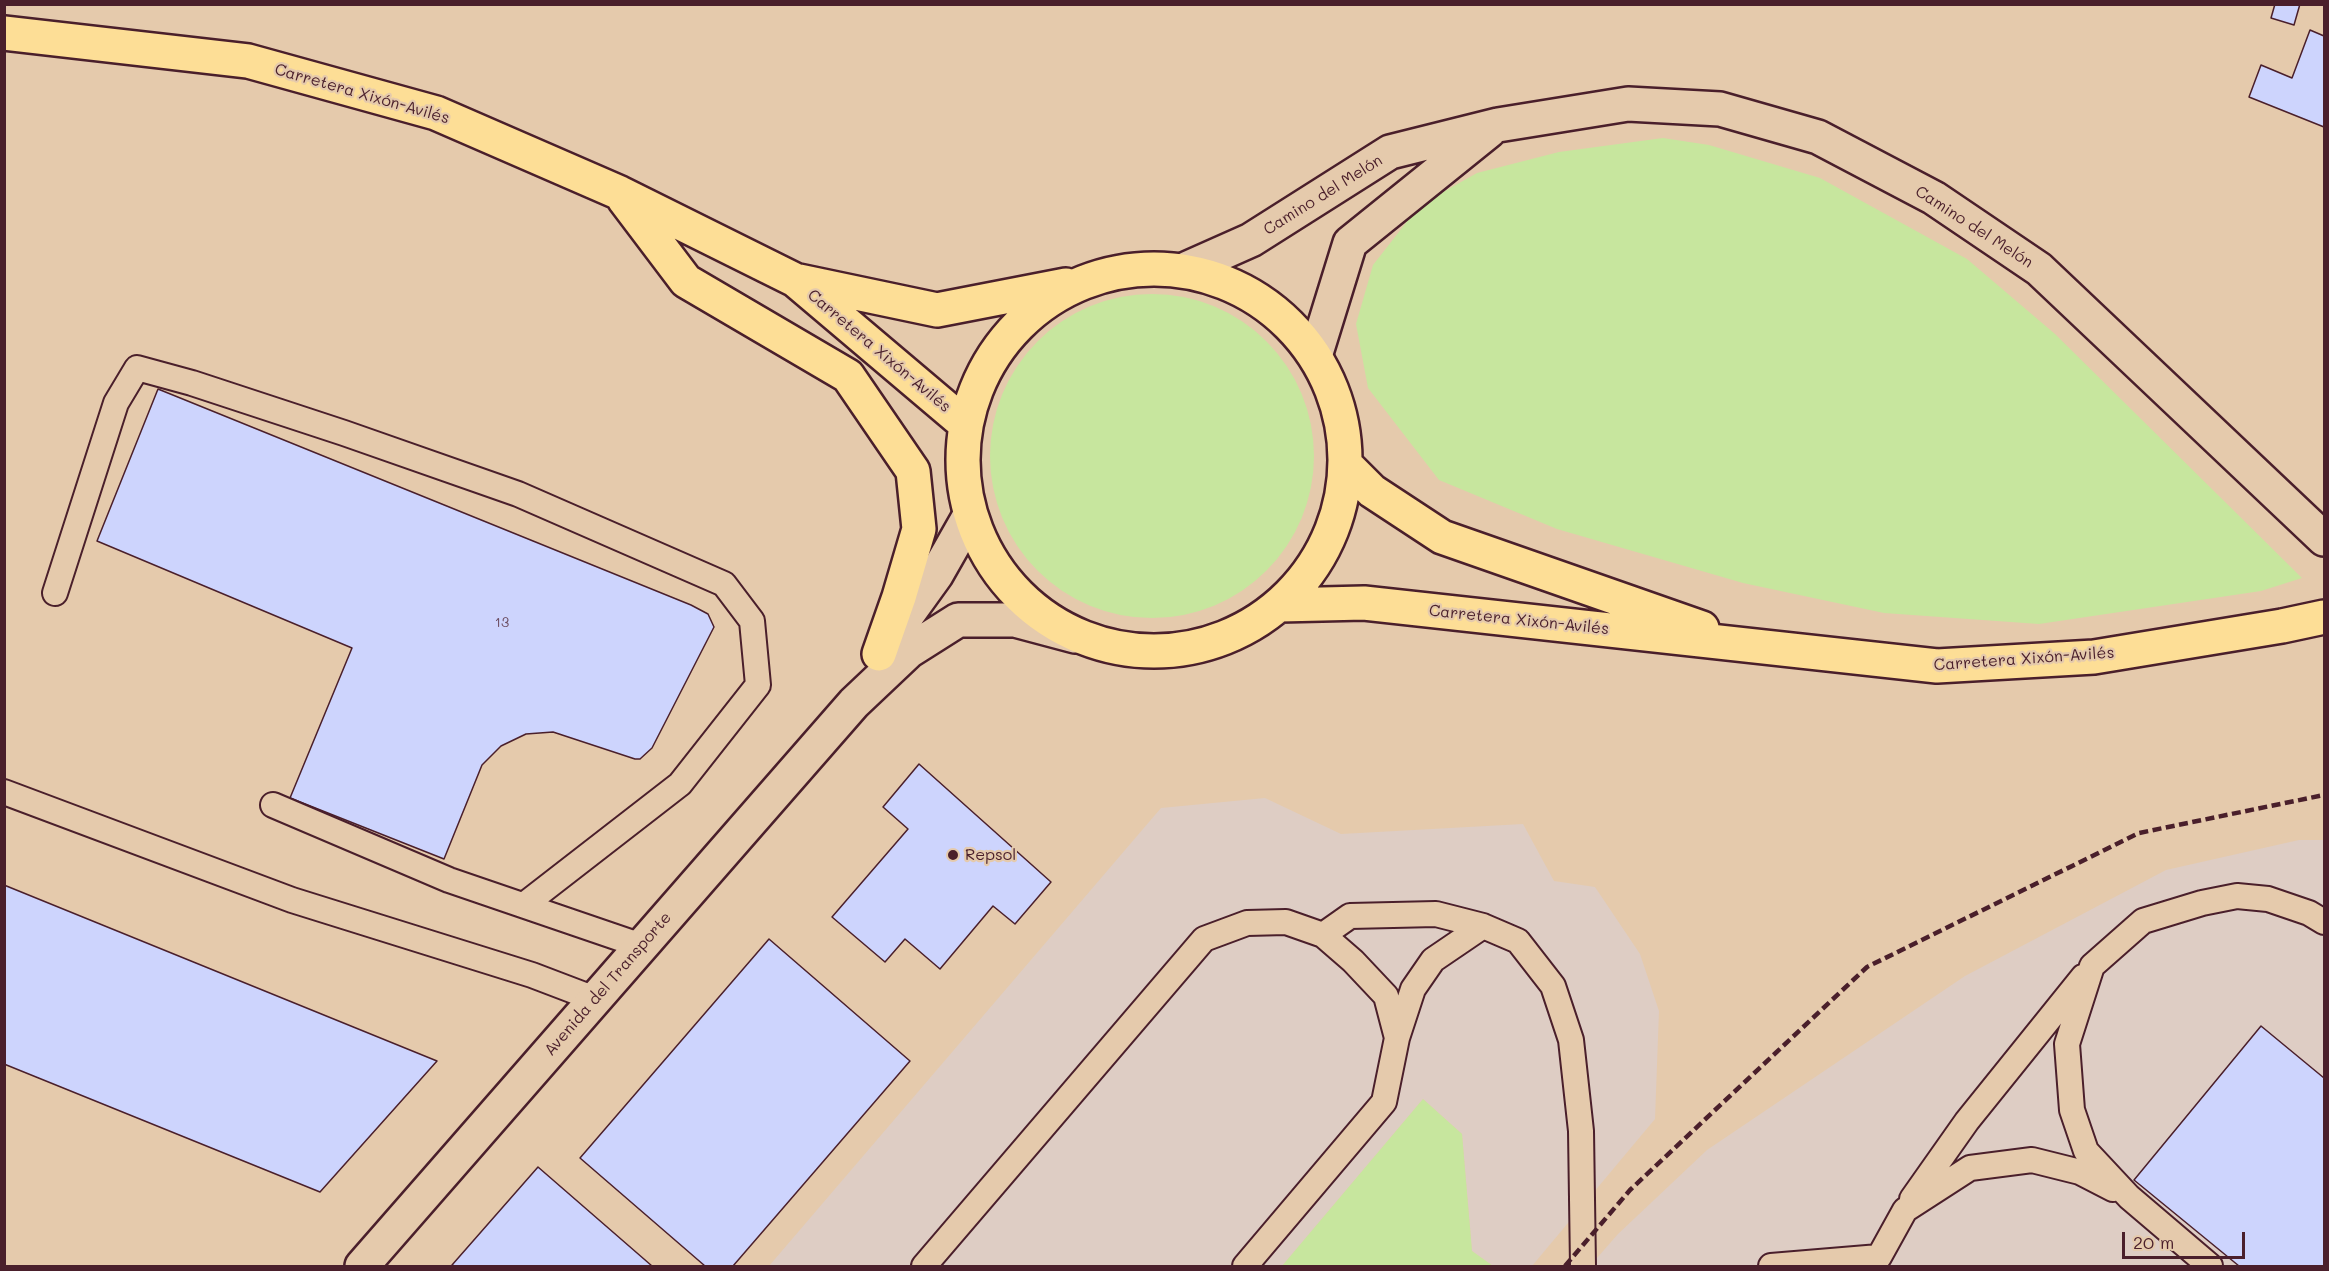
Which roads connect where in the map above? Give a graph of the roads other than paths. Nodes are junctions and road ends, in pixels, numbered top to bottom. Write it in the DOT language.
graph roads {
  1 [pos="4,33"];
  2 [pos="1498,124"];
  3 [pos="620,193"];
  4 [pos="1188,268"];
  5 [pos="795,280"];
  6 [pos="1069,285"];
  7 [pos="1316,352"];
  8 [pos="964,423"];
  9 [pos="1347,466"];
  10 [pos="969,517"];
  11 [pos="2325,538"];
  12 [pos="55,593"];
  13 [pos="1280,605"];
  14 [pos="2325,616"];
  15 [pos="1075,636"];
  16 [pos="1758,647"];
  17 [pos="879,654"];
  18 [pos="854,702"];
  19 [pos="4,792"];
  20 [pos="273,805"];
  21 [pos="524,905"];
  22 [pos="2325,922"];
  23 [pos="1483,926"];
  24 [pos="1323,935"];
  25 [pos="642,946"];
  26 [pos="2092,966"];
  27 [pos="595,999"];
  28 [pos="1397,1038"];
  29 [pos="2128,1197"];
  30 [pos="1905,1210"];
  31 [pos="1876,1262"];
  32 [pos="363,1266"];
  33 [pos="924,1266"];
  34 [pos="1245,1266"];
  35 [pos="1583,1266"];
  36 [pos="1771,1266"];
  37 [pos="2210,1266"];
  1 -- 3 [label="highway, Carretera Xixón-Avilés"];
  2 -- 4 [label="street, Camino del Melón"];
  2 -- 7 [label="street"];
  2 -- 11 [label="street, Camino del Melón"];
  3 -- 5 [label="highway, Carretera Xixón-Avilés"];
  3 -- 17 [label="highway"];
  4 -- 6 [label="highway, Carretera Xixón-Avilés"];
  4 -- 7 [label="highway"];
  5 -- 6 [label="highway, Carretera Xixón-Avilés"];
  5 -- 8 [label="highway, Carretera Xixón-Avilés"];
  6 -- 8 [label="highway"];
  7 -- 9 [label="highway"];
  8 -- 10 [label="highway"];
  9 -- 13 [label="highway"];
  9 -- 16 [label="highway, Carretera Xixón-Avilés"];
  10 -- 15 [label="highway"];
  10 -- 17 [label="street"];
  12 -- 21 [label="lane"];
  13 -- 15 [label="highway"];
  13 -- 16 [label="highway, Carretera Xixón-Avilés"];
  14 -- 16 [label="highway, Carretera Xixón-Avilés"];
  15 -- 18 [label="street"];
  17 -- 18 [label="street"];
  18 -- 25 [label="street, Avenida del Transporte"];
  19 -- 27 [label="lane"];
  20 -- 21 [label="lane"];
  21 -- 25 [label="lane"];
  22 -- 26 [label="lane"];
  23 -- 24 [label="lane"];
  23 -- 28 [label="lane"];
  23 -- 35 [label="lane"];
  24 -- 28 [label="lane"];
  24 -- 33 [label="lane"];
  25 -- 27 [label="street, Avenida del Transporte"];
  26 -- 29 [label="lane"];
  26 -- 30 [label="lane"];
  27 -- 32 [label="street, Avenida del Transporte"];
  28 -- 34 [label="lane"];
  29 -- 30 [label="lane"];
  29 -- 37 [label="lane"];
  30 -- 31 [label="lane"];
  31 -- 36 [label="lane"];
}
